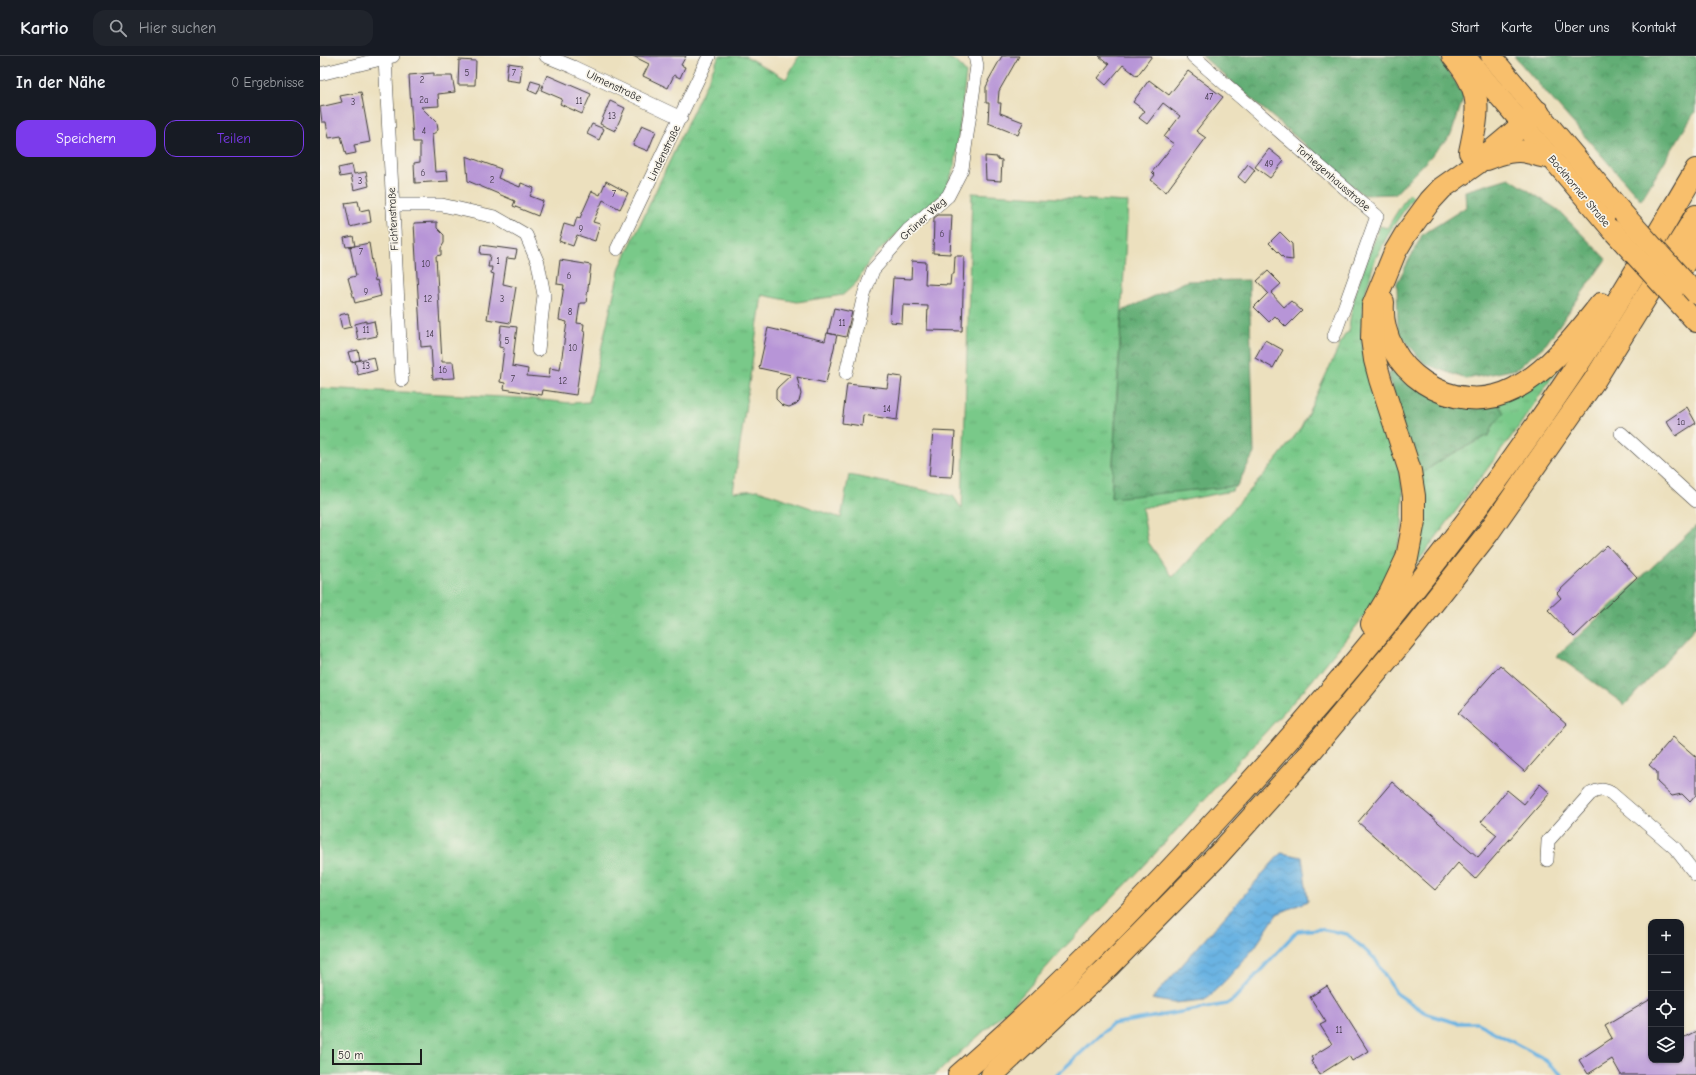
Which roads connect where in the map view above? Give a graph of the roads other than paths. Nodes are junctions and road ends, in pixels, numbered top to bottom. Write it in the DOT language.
graph roads {
  1 [pos="546,56"];
  2 [pos="709,56"];
  3 [pos="975,56"];
  4 [pos="1193,56"];
  5 [pos="1453,56"];
  6 [pos="1465,56"];
  7 [pos="1491,56"];
  8 [pos="389,57"];
  9 [pos="320,74"];
  10 [pos="1527,115"];
  11 [pos="681,118"];
  12 [pos="1550,157"];
  13 [pos="1473,158"];
  14 [pos="1696,169"];
  15 [pos="392,205"];
  16 [pos="1696,216"];
  17 [pos="1696,246"];
  18 [pos="617,249"];
  19 [pos="1386,274"];
  20 [pos="1696,294"];
  21 [pos="1692,318"];
  22 [pos="1334,336"];
  23 [pos="538,350"];
  24 [pos="846,373"];
  25 [pos="402,380"];
  26 [pos="1594,381"];
  27 [pos="1621,433"];
  28 [pos="1696,501"];
  29 [pos="1288,742"];
  30 [pos="1547,860"];
  31 [pos="1696,875"];
  32 [pos="959,1075"];
  33 [pos="992,1075"];
  1 -- 11 [label="street, Ulmenstraße"];
  2 -- 11 [label="street, Lindenstraße"];
  3 -- 24 [label="street, Grüner Weg"];
  4 -- 22 [label="street, Torhegenhausstraße"];
  5 -- 13 [label="highway"];
  6 -- 10 [label="main road, Bockhorner Straße"];
  7 -- 10 [label="main road, Bockhorner Straße"];
  8 -- 9 [label="street"];
  8 -- 15 [label="street, Fichtenstraße"];
  10 -- 12 [label="main road, Bockhorner Straße"];
  10 -- 13 [label="highway"];
  10 -- 20 [label="main road, Bockhorner Straße, bridge"];
  11 -- 18 [label="street, Lindenstraße"];
  12 -- 13 [label="highway"];
  12 -- 21 [label="main road, Bockhorner Straße, bridge"];
  13 -- 19 [label="highway"];
  14 -- 19 [label="highway"];
  14 -- 29 [label="highway"];
  15 -- 23 [label="street"];
  15 -- 25 [label="street, Fichtenstraße"];
  16 -- 26 [label="highway"];
  17 -- 26 [label="highway"];
  19 -- 29 [label="highway"];
  26 -- 33 [label="highway"];
  27 -- 28 [label="street"];
  29 -- 32 [label="highway"];
  30 -- 31 [label="street"];
}
